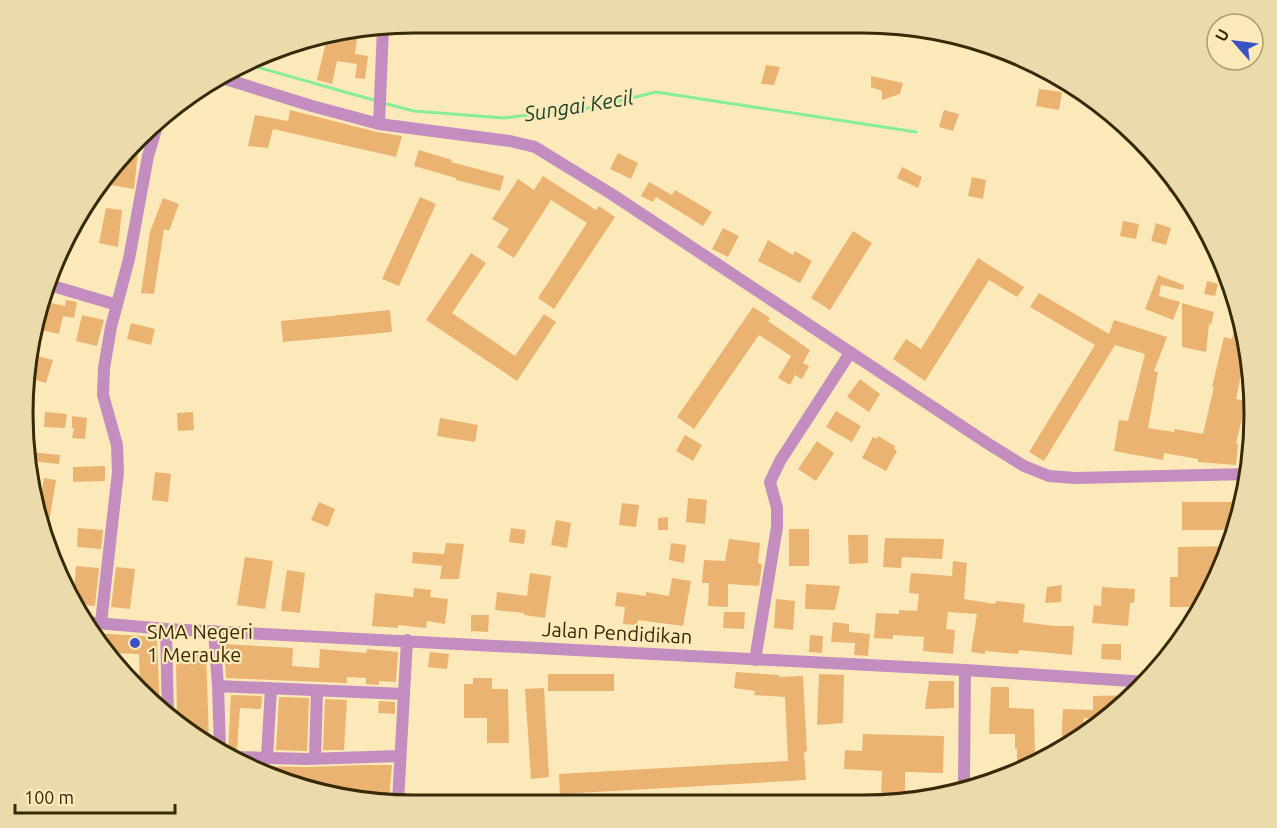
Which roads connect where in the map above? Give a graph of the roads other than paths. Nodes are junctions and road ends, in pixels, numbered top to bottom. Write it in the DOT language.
graph roads {
  1 [pos="383,34"];
  2 [pos="230,80"];
  3 [pos="379,124"];
  4 [pos="154,137"];
  5 [pos="55,287"];
  6 [pos="117,305"];
  7 [pos="850,353"];
  8 [pos="1239,474"];
  9 [pos="95,623"];
  10 [pos="101,623"];
  11 [pos="166,628"];
  12 [pos="214,631"];
  13 [pos="407,640"];
  14 [pos="755,660"];
  15 [pos="965,670"];
  16 [pos="1134,681"];
  17 [pos="218,686"];
  18 [pos="271,688"];
  19 [pos="317,691"];
  20 [pos="404,694"];
  21 [pos="168,704"];
  22 [pos="219,741"];
  23 [pos="400,756"];
  24 [pos="267,757"];
  25 [pos="249,758"];
  26 [pos="315,758"];
  27 [pos="964,781"];
  28 [pos="398,794"];
  1 -- 3 [label="street"];
  2 -- 3 [label="street"];
  3 -- 7 [label="street"];
  4 -- 6 [label="street"];
  5 -- 6 [label="street"];
  6 -- 10 [label="street"];
  7 -- 8 [label="street"];
  7 -- 14 [label="street"];
  9 -- 10 [label="street, Jalan Pendidikan"];
  10 -- 11 [label="street, Jalan Pendidikan"];
  11 -- 12 [label="street, Jalan Pendidikan"];
  11 -- 21 [label="street"];
  12 -- 13 [label="street, Jalan Pendidikan"];
  12 -- 17 [label="street"];
  13 -- 14 [label="street, Jalan Pendidikan"];
  13 -- 20 [label="street"];
  14 -- 15 [label="street, Jalan Pendidikan"];
  15 -- 16 [label="street, Jalan Pendidikan"];
  15 -- 27 [label="street"];
  17 -- 18 [label="street"];
  17 -- 22 [label="street"];
  18 -- 19 [label="street"];
  18 -- 24 [label="street"];
  19 -- 20 [label="street"];
  19 -- 26 [label="street"];
  20 -- 23 [label="street"];
  23 -- 26 [label="street"];
  23 -- 28 [label="street"];
  24 -- 25 [label="street"];
  24 -- 26 [label="street"];
}
